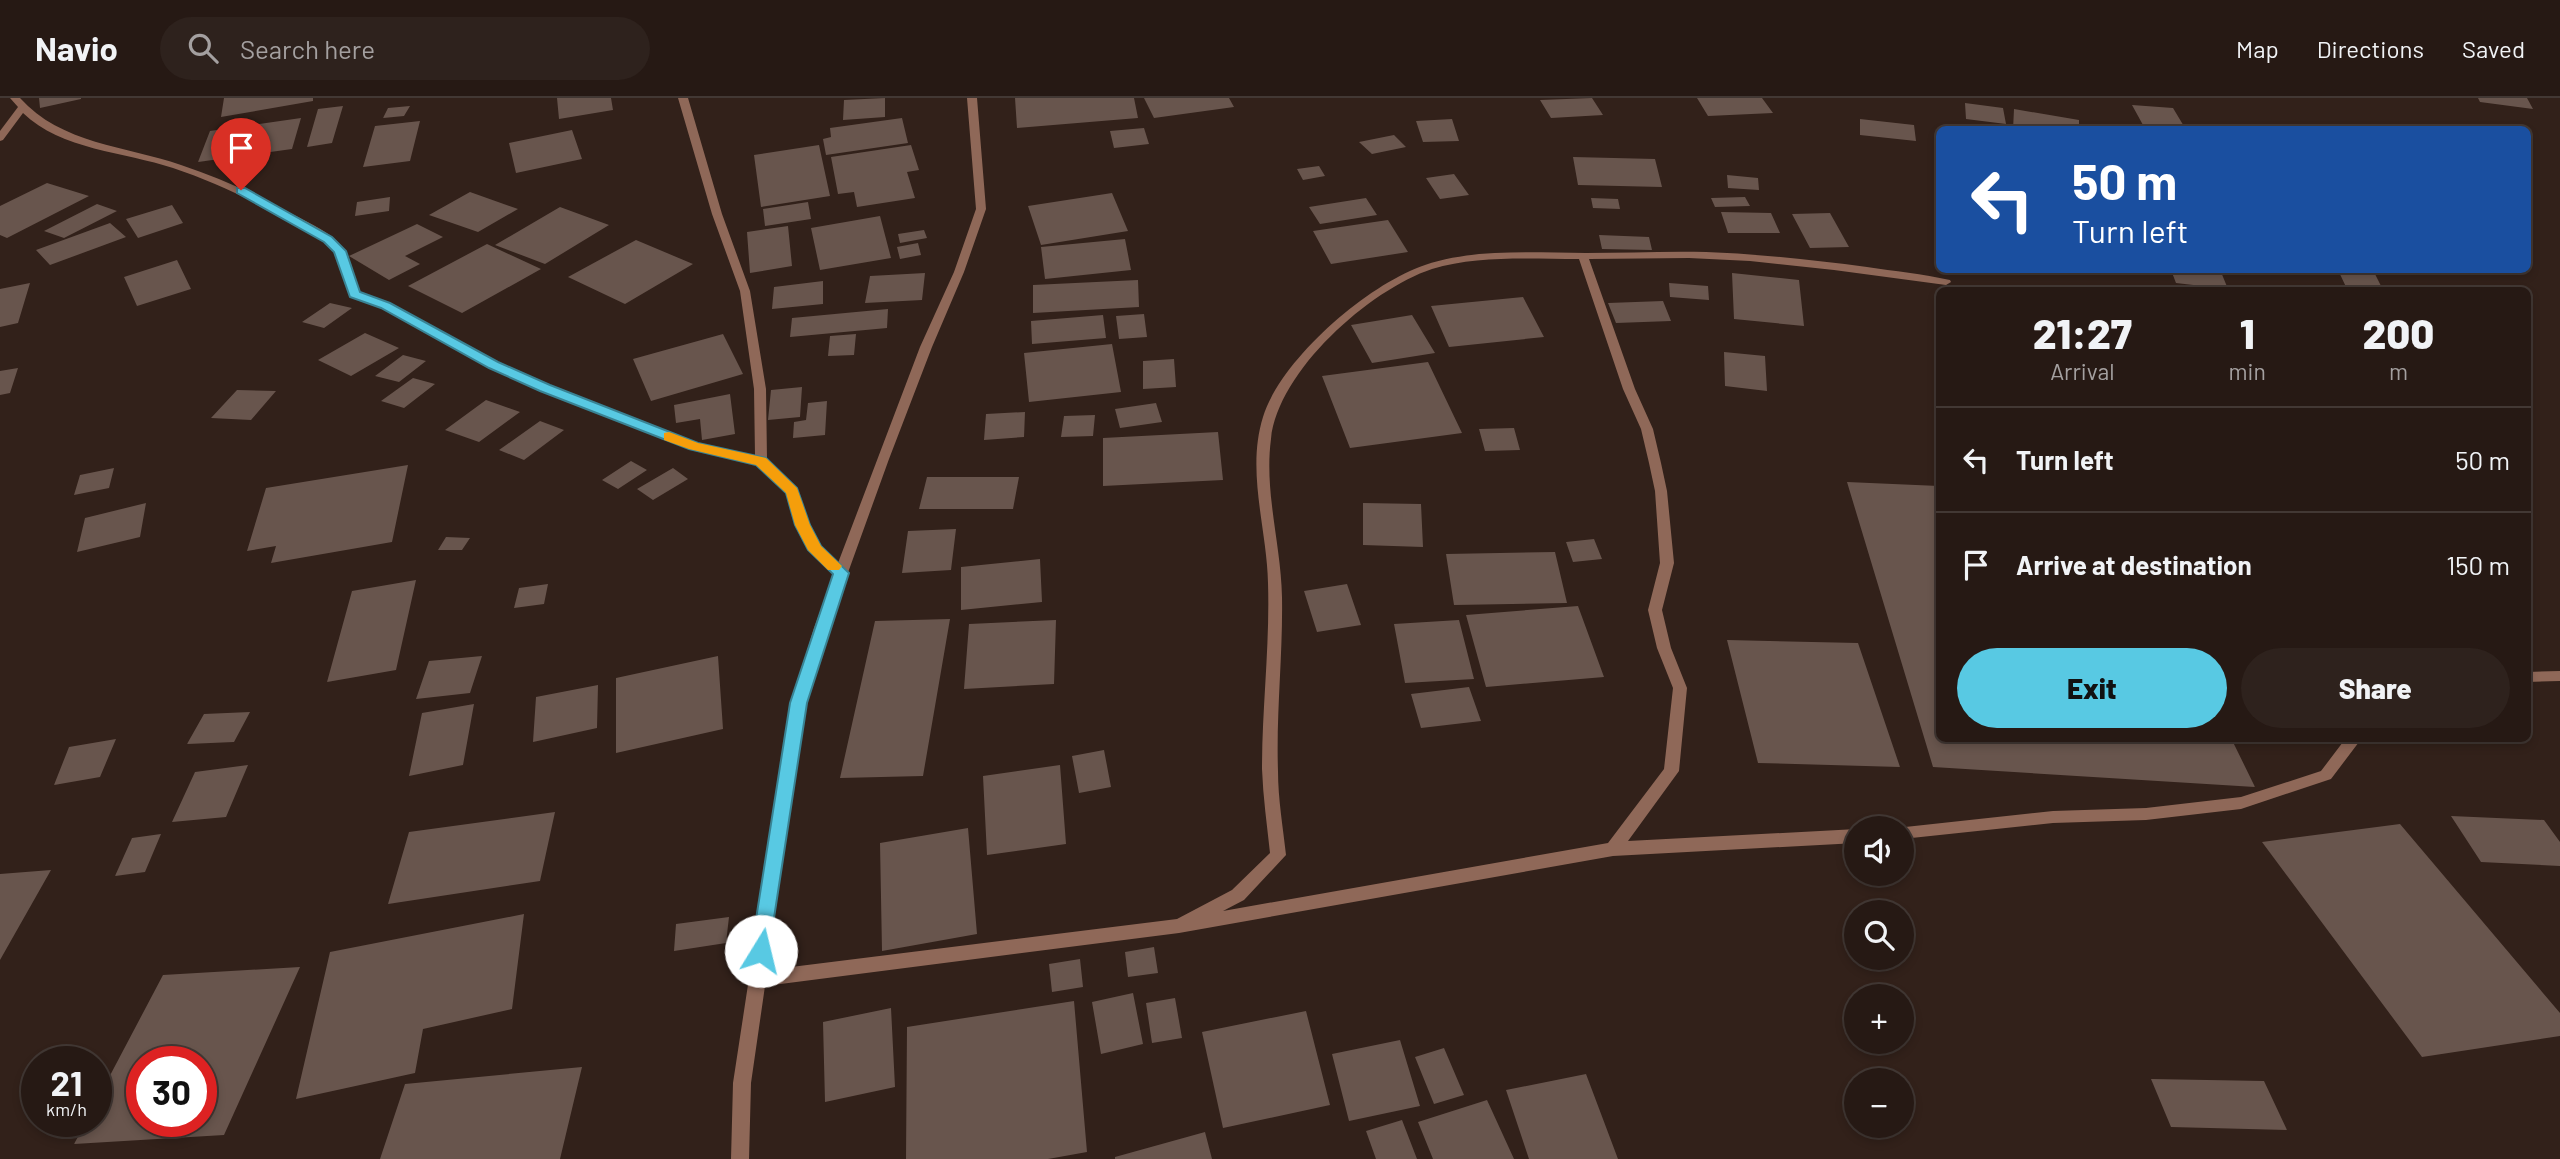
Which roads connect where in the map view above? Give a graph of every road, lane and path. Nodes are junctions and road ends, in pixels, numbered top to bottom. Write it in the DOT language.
graph roads {
  1 [pos="683,98"];
  2 [pos="972,98"];
  3 [pos="18,103"];
  4 [pos="0,138"];
  5 [pos="1583,256"];
  6 [pos="1946,282"];
  7 [pos="761,461"];
  8 [pos="841,573"];
  9 [pos="2560,676"];
  10 [pos="2531,677"];
  11 [pos="2353,742"];
  12 [pos="1914,831"];
  13 [pos="1844,837"];
  14 [pos="1613,849"];
  15 [pos="1179,926"];
  16 [pos="757,979"];
  17 [pos="740,1159"];
  1 -- 7 [label="street"];
  2 -- 8 [label="street"];
  3 -- 4 [label="street"];
  3 -- 7 [label="street"];
  5 -- 6 [label="street"];
  5 -- 14 [label="street"];
  5 -- 15 [label="street"];
  7 -- 8 [label="street"];
  8 -- 16 [label="street"];
  9 -- 10 [label="street"];
  11 -- 12 [label="street"];
  13 -- 14 [label="street"];
  14 -- 15 [label="street"];
  15 -- 16 [label="street"];
  16 -- 17 [label="street"];
}
